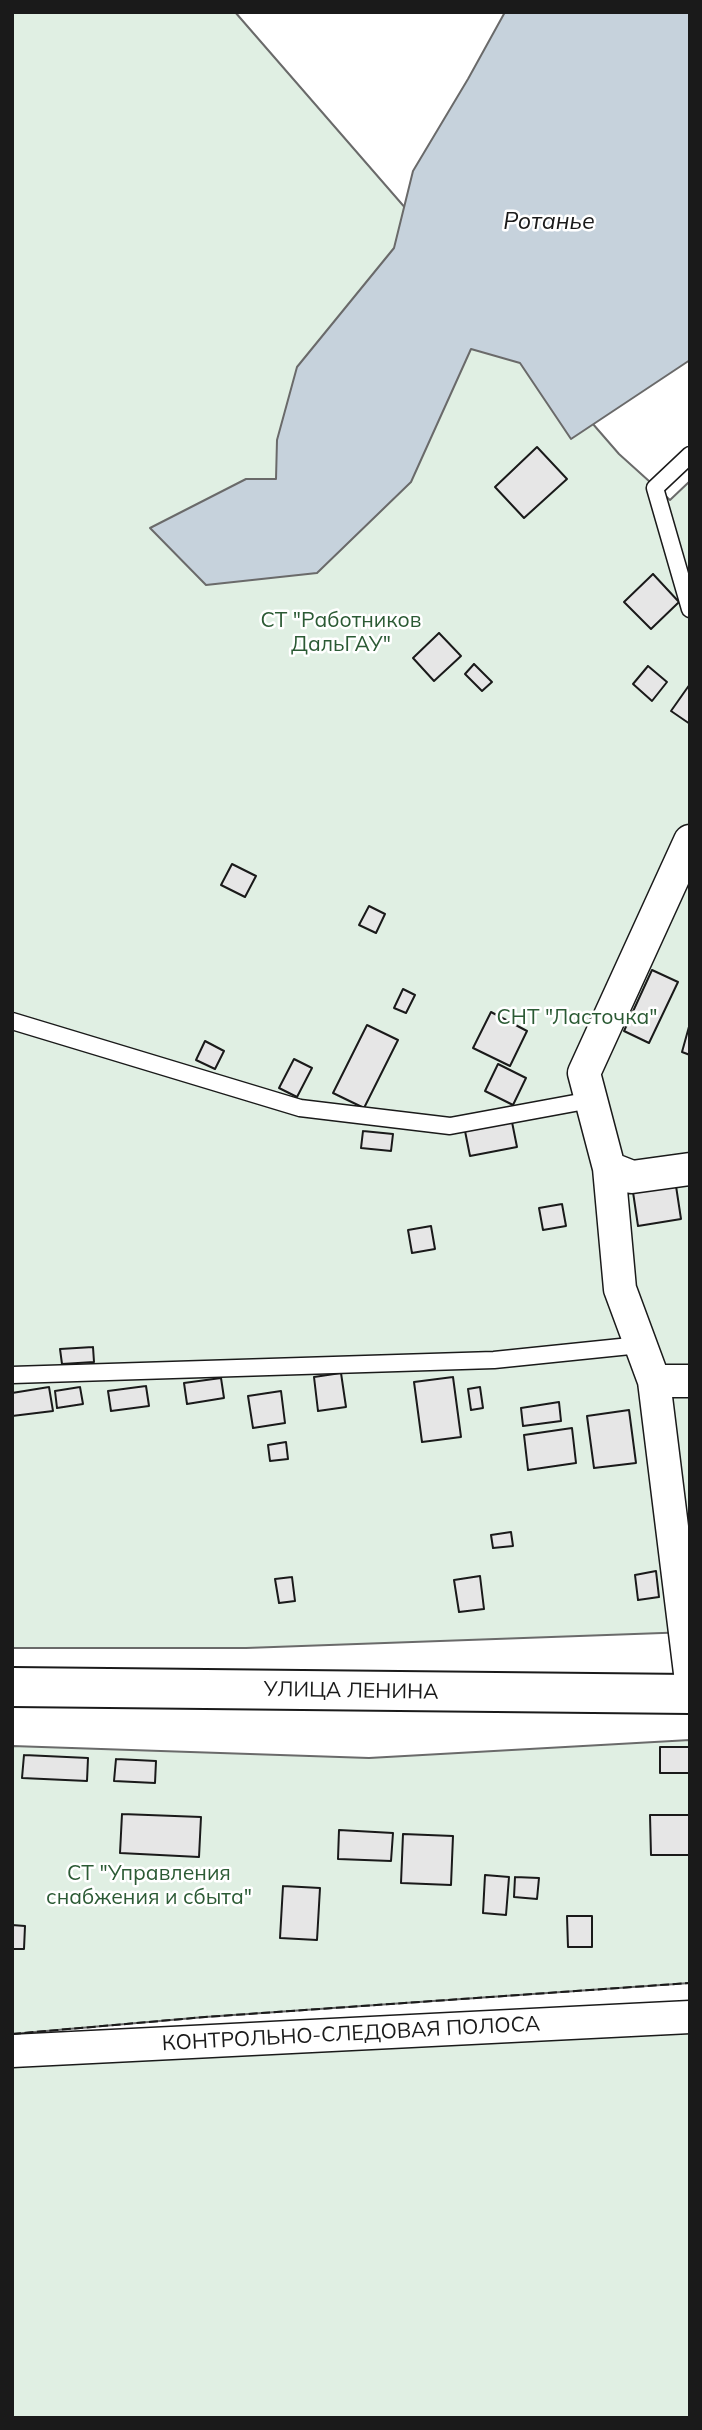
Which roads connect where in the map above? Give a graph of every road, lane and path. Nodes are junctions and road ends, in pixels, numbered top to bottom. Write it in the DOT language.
graph roads {
  1 [pos="690,455"];
  2 [pos="690,609"];
  3 [pos="690,841"];
  4 [pos="12,1021"];
  5 [pos="591,1100"];
  6 [pos="609,1168"];
  7 [pos="690,1169"];
  8 [pos="640,1345"];
  9 [pos="12,1375"];
  10 [pos="653,1381"];
  11 [pos="690,1381"];
  12 [pos="690,1673"];
  13 [pos="12,1687"];
  14 [pos="690,1695"];
  15 [pos="690,2017"];
  16 [pos="12,2051"];
  1 -- 2 [label="lane"];
  3 -- 5 [label="street"];
  4 -- 5 [label="lane"];
  5 -- 6 [label="street"];
  6 -- 7 [label="street"];
  6 -- 8 [label="street"];
  8 -- 9 [label="lane"];
  8 -- 10 [label="street"];
  10 -- 11 [label="street"];
  10 -- 12 [label="street"];
  13 -- 14 [label="street, УЛИЦА ЛЕНИНА"];
  15 -- 16 [label="street, КОНТРОЛЬНО-СЛЕДОВАЯ ПОЛОСА"];
}
